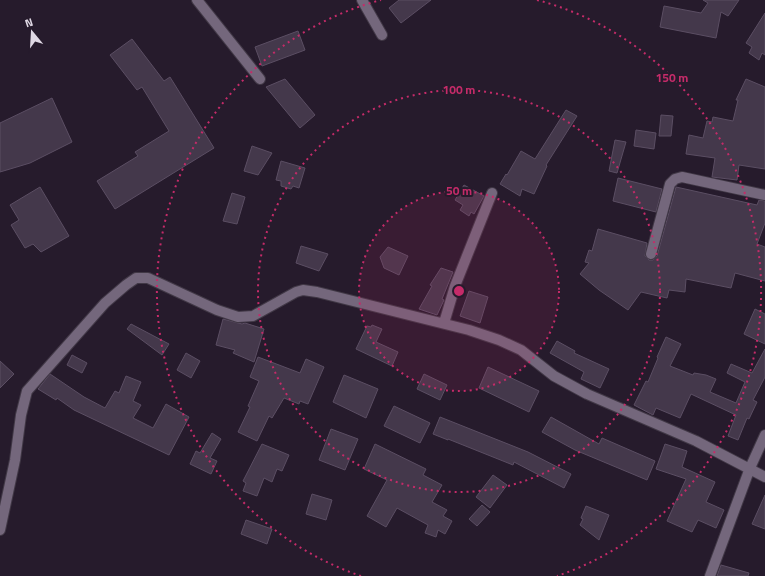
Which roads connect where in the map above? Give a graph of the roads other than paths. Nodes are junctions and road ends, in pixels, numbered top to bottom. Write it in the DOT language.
graph roads {
  1 [pos="197,0"];
  2 [pos="362,0"];
  3 [pos="382,35"];
  4 [pos="260,79"];
  5 [pos="492,193"];
  6 [pos="765,195"];
  7 [pos="651,254"];
  8 [pos="444,323"];
  9 [pos="765,435"];
  10 [pos="750,468"];
  11 [pos="765,477"];
  12 [pos="0,530"];
  13 [pos="710,576"];
  1 -- 4 [label="street"];
  2 -- 3 [label="street"];
  5 -- 8 [label="street"];
  6 -- 7 [label="street"];
  8 -- 10 [label="street"];
  8 -- 12 [label="street"];
  9 -- 10 [label="street"];
  10 -- 11 [label="street"];
  10 -- 13 [label="street"];
}
